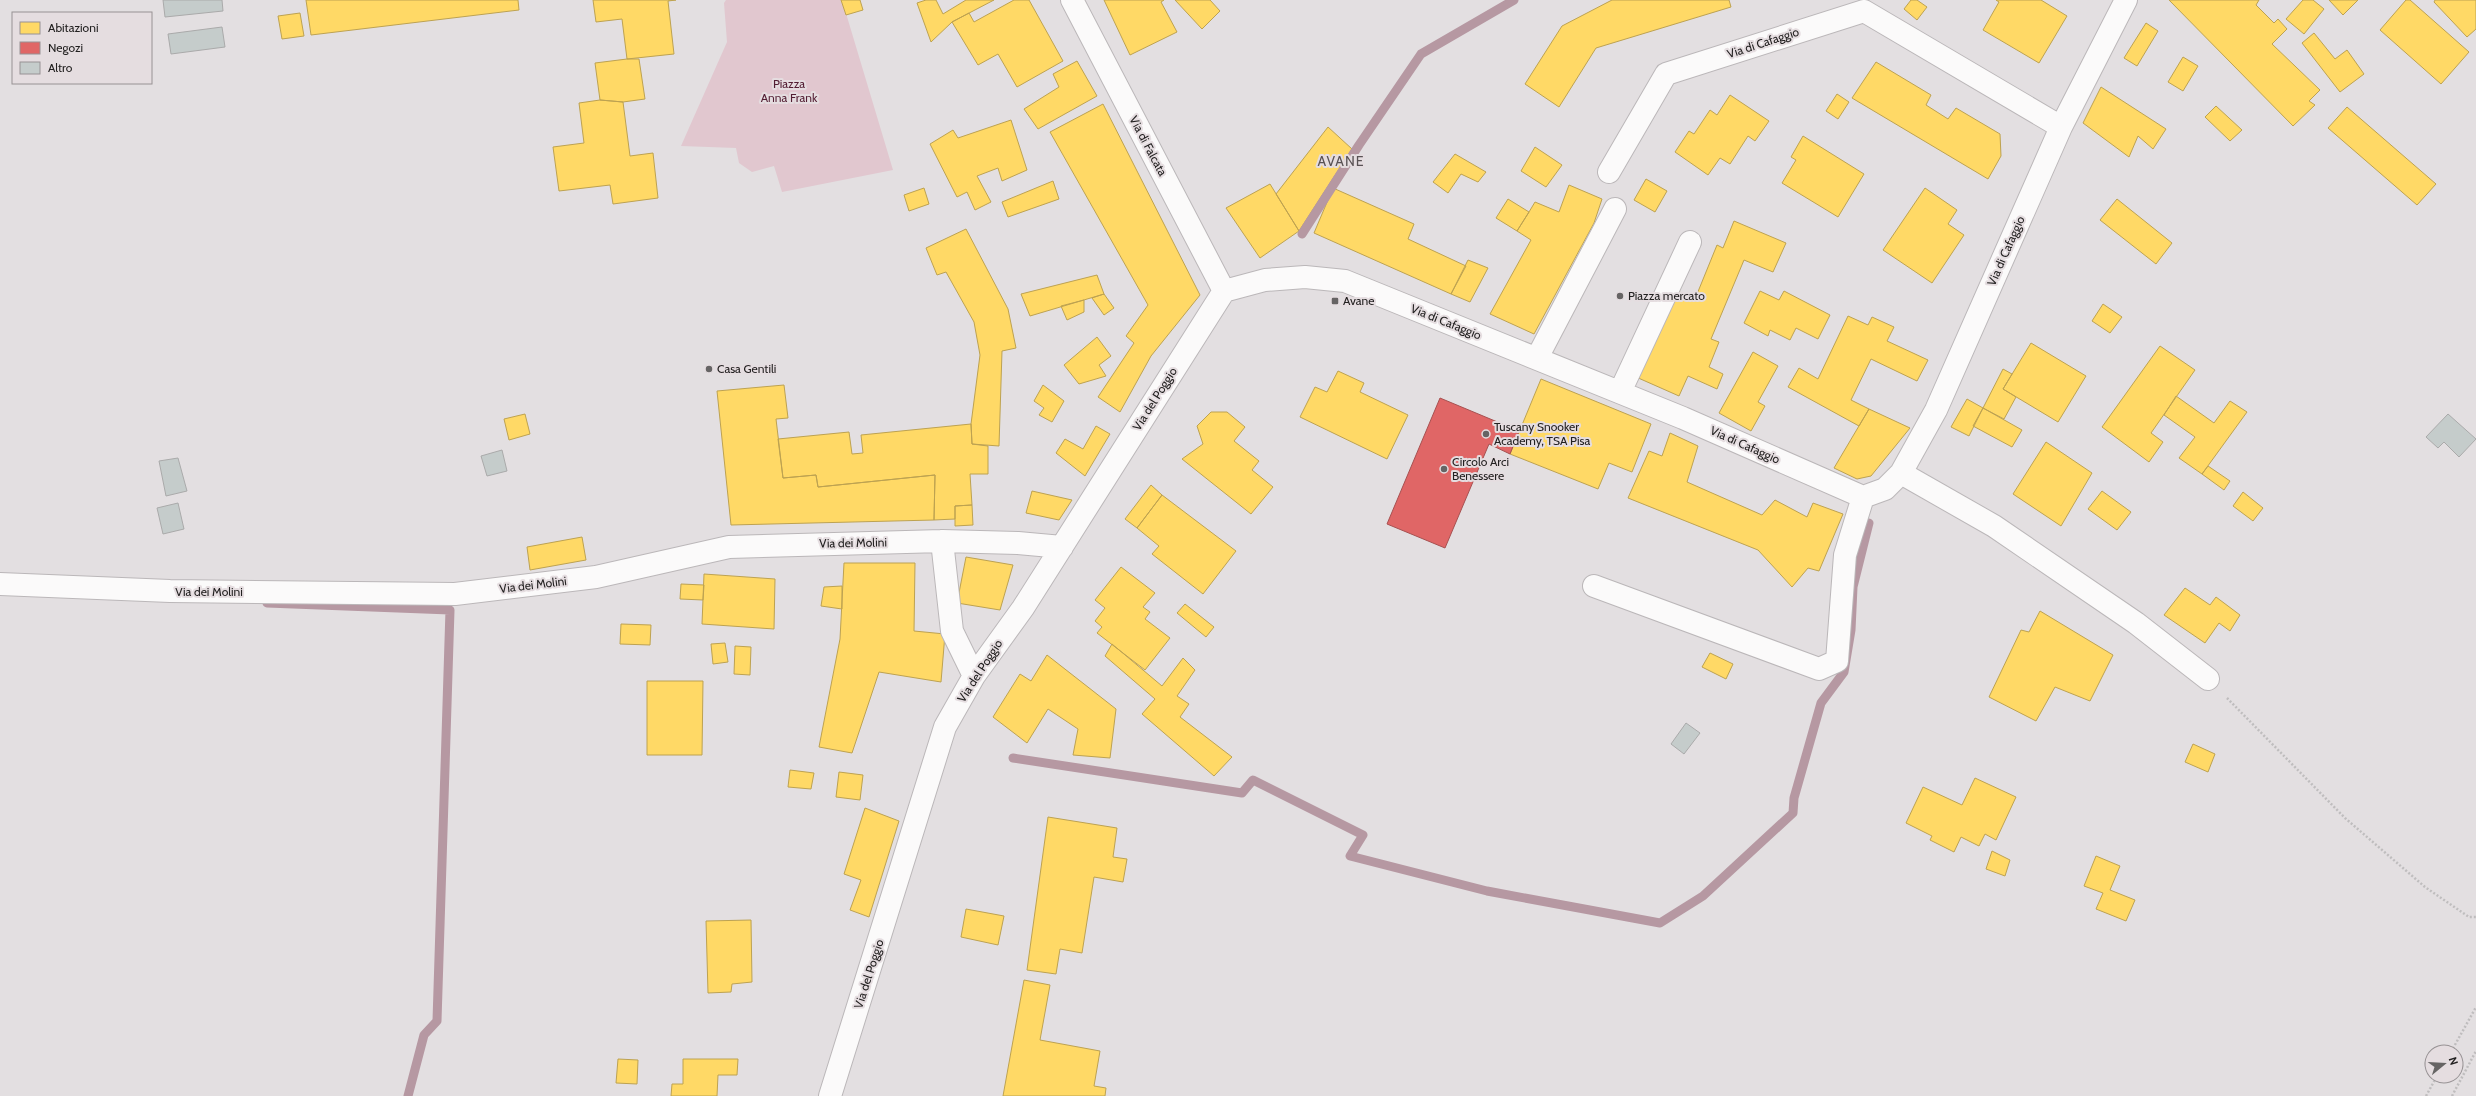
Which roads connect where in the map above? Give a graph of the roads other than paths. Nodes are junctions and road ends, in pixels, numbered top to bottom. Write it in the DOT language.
graph roads {
  1 [pos="1072,0"];
  2 [pos="2126,0"];
  3 [pos="2061,127"];
  4 [pos="1609,172"];
  5 [pos="1615,210"];
  6 [pos="1690,242"];
  7 [pos="1224,291"];
  8 [pos="1537,358"];
  9 [pos="1620,392"];
  10 [pos="1901,472"];
  11 [pos="1863,497"];
  12 [pos="942,541"];
  13 [pos="1062,547"];
  14 [pos="0,584"];
  15 [pos="1594,586"];
  16 [pos="974,676"];
  17 [pos="2208,679"];
  18 [pos="830,1096"];
  1 -- 7 [label="street, Via di Falcata"];
  2 -- 3 [label="street, Via di Cafaggio"];
  3 -- 4 [label="street, Via di Cafaggio"];
  3 -- 10 [label="street, Via di Cafaggio"];
  5 -- 8 [label="street"];
  6 -- 9 [label="street"];
  7 -- 8 [label="street, Via di Cafaggio"];
  7 -- 13 [label="street, Via del Poggio"];
  8 -- 9 [label="street, Via di Cafaggio"];
  9 -- 11 [label="street, Via di Cafaggio"];
  10 -- 11 [label="street, Via di Cafaggio"];
  10 -- 17 [label="street"];
  11 -- 15 [label="street"];
  12 -- 13 [label="street, Via dei Molini"];
  12 -- 14 [label="street, Via dei Molini"];
  12 -- 16 [label="street"];
  13 -- 16 [label="street, Via del Poggio"];
  16 -- 18 [label="street, Via del Poggio"];
}
